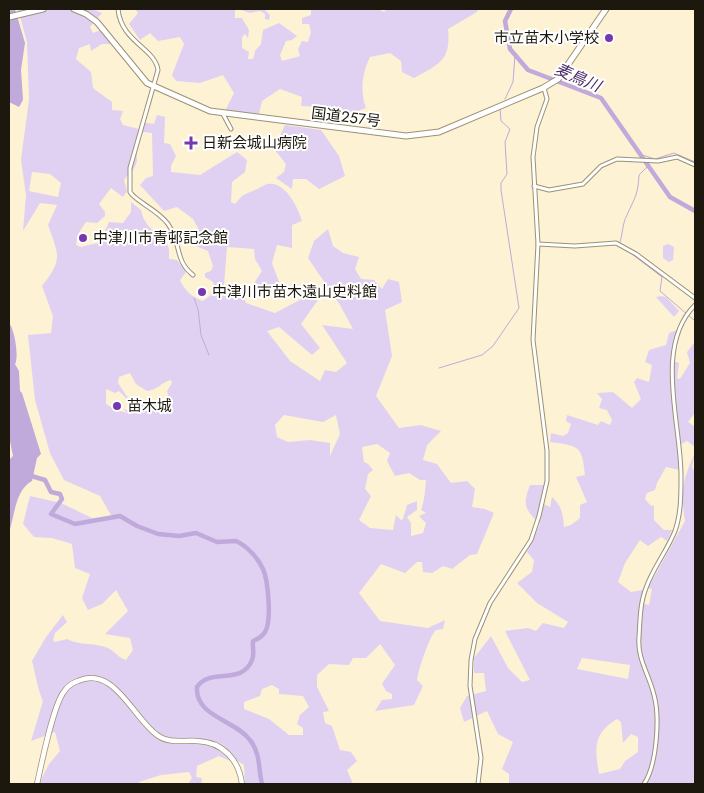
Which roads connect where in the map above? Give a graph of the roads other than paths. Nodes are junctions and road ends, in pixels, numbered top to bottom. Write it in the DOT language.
graph roads {
  1 [pos="43,9"];
  2 [pos="74,9"];
  3 [pos="118,9"];
  4 [pos="606,9"];
  5 [pos="9,17"];
  6 [pos="154,87"];
  7 [pos="543,88"];
  8 [pos="223,114"];
  9 [pos="231,130"];
  10 [pos="695,166"];
  11 [pos="534,186"];
  12 [pos="538,244"];
  13 [pos="193,275"];
  14 [pos="695,298"];
  15 [pos="695,305"];
  16 [pos="37,784"];
  17 [pos="242,784"];
  18 [pos="478,784"];
  19 [pos="644,784"];
  1 -- 5 [label="highway"];
  2 -- 6 [label="highway, 国道257号"];
  3 -- 6 [label="street"];
  4 -- 7 [label="highway, 国道257号"];
  6 -- 8 [label="highway, 国道257号"];
  6 -- 13 [label="street"];
  7 -- 8 [label="highway, 国道257号"];
  7 -- 11 [label="street"];
  8 -- 9 [label="street"];
  10 -- 11 [label="street"];
  11 -- 12 [label="street"];
  12 -- 14 [label="street"];
  12 -- 18 [label="street"];
  15 -- 19 [label="street"];
  16 -- 17 [label="main road"];
}
